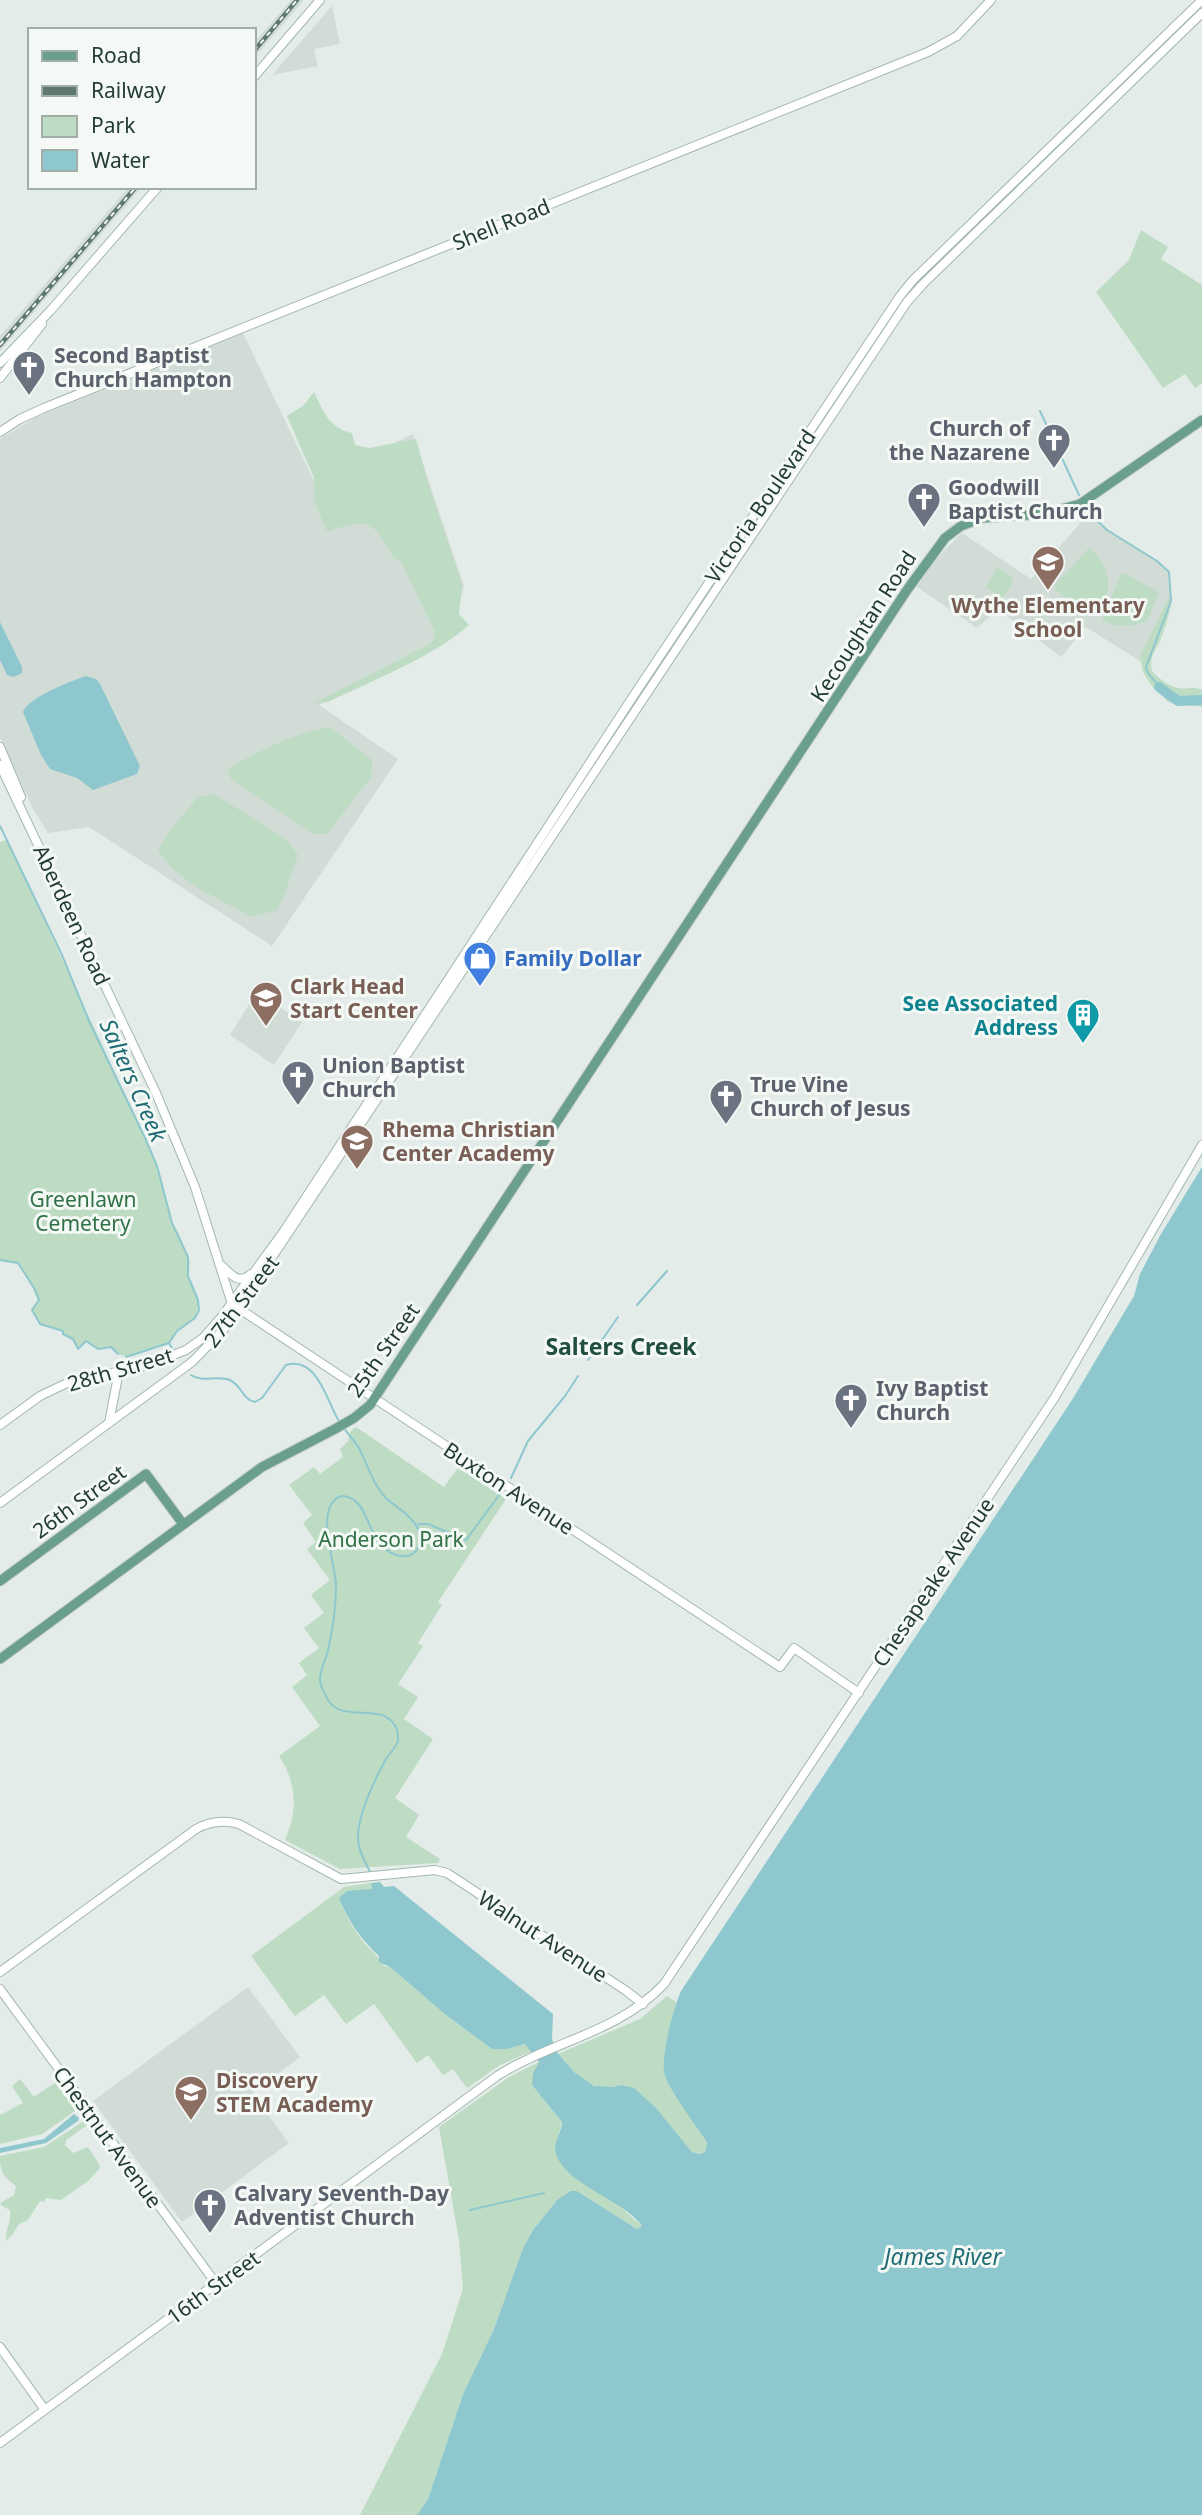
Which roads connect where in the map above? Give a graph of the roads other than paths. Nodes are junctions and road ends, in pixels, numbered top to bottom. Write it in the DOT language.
graph roads {
  1 [pos="320,0"];
  2 [pos="991,0"];
  3 [pos="1202,0"];
  4 [pos="1202,13"];
  5 [pos="256,75"];
  6 [pos="156,189"];
  7 [pos="51,310"];
  8 [pos="0,363"];
  9 [pos="0,378"];
  10 [pos="1202,420"];
  11 [pos="0,432"];
  12 [pos="0,747"];
  13 [pos="0,765"];
  14 [pos="32,829"];
  15 [pos="652,977"];
  16 [pos="393,1072"];
  17 [pos="1202,1145"];
  18 [pos="220,1264"];
  19 [pos="253,1272"];
  20 [pos="235,1307"];
  21 [pos="119,1371"];
  22 [pos="374,1399"];
  23 [pos="109,1423"];
  24 [pos="0,1425"];
  25 [pos="0,1503"];
  26 [pos="183,1524"];
  27 [pos="0,1581"];
  28 [pos="0,1659"];
  29 [pos="859,1693"];
  30 [pos="0,1972"];
  31 [pos="0,1989"];
  32 [pos="643,2004"];
  33 [pos="214,2286"];
  34 [pos="0,2347"];
  35 [pos="46,2410"];
  36 [pos="0,2443"];
  1 -- 5 [label="main road"];
  2 -- 11 [label="main road, Shell Road"];
  3 -- 16 [label="main road, Victoria Boulevard"];
  4 -- 16 [label="main road, Victoria Boulevard"];
  6 -- 7 [label="main road"];
  7 -- 8 [label="main road"];
  7 -- 9 [label="main road"];
  10 -- 15 [label="main road, Kecoughtan Road"];
  12 -- 14 [label="main road, Aberdeen Road"];
  13 -- 14 [label="main road, Aberdeen Road"];
  14 -- 18 [label="main road, Aberdeen Road"];
  15 -- 22 [label="main road, 25th Street"];
  16 -- 19 [label="main road, 27th Street"];
  16 -- 20 [label="main road, 27th Street"];
  17 -- 29 [label="main road, Chesapeake Avenue"];
  18 -- 19 [label="main road"];
  18 -- 20 [label="main road, Aberdeen Road"];
  19 -- 20 [label="main road, 27th Street"];
  20 -- 21 [label="main road, 28th Street"];
  20 -- 22 [label="main road, Buxton Avenue"];
  20 -- 23 [label="main road, 27th Street"];
  21 -- 23 [label="main road"];
  21 -- 24 [label="main road, 28th Street"];
  22 -- 26 [label="main road, 25th Street"];
  22 -- 29 [label="main road, Buxton Avenue"];
  23 -- 25 [label="main road, 27th Street"];
  26 -- 27 [label="main road, 26th Street"];
  26 -- 28 [label="main road, 25th Street"];
  29 -- 32 [label="main road, Chesapeake Avenue"];
  30 -- 32 [label="main road, Walnut Avenue"];
  31 -- 33 [label="main road, Chestnut Avenue"];
  32 -- 33 [label="main road, 16th Street"];
  33 -- 35 [label="main road, 16th Street"];
  34 -- 35 [label="main road"];
  35 -- 36 [label="main road, 16th Street"];
}
